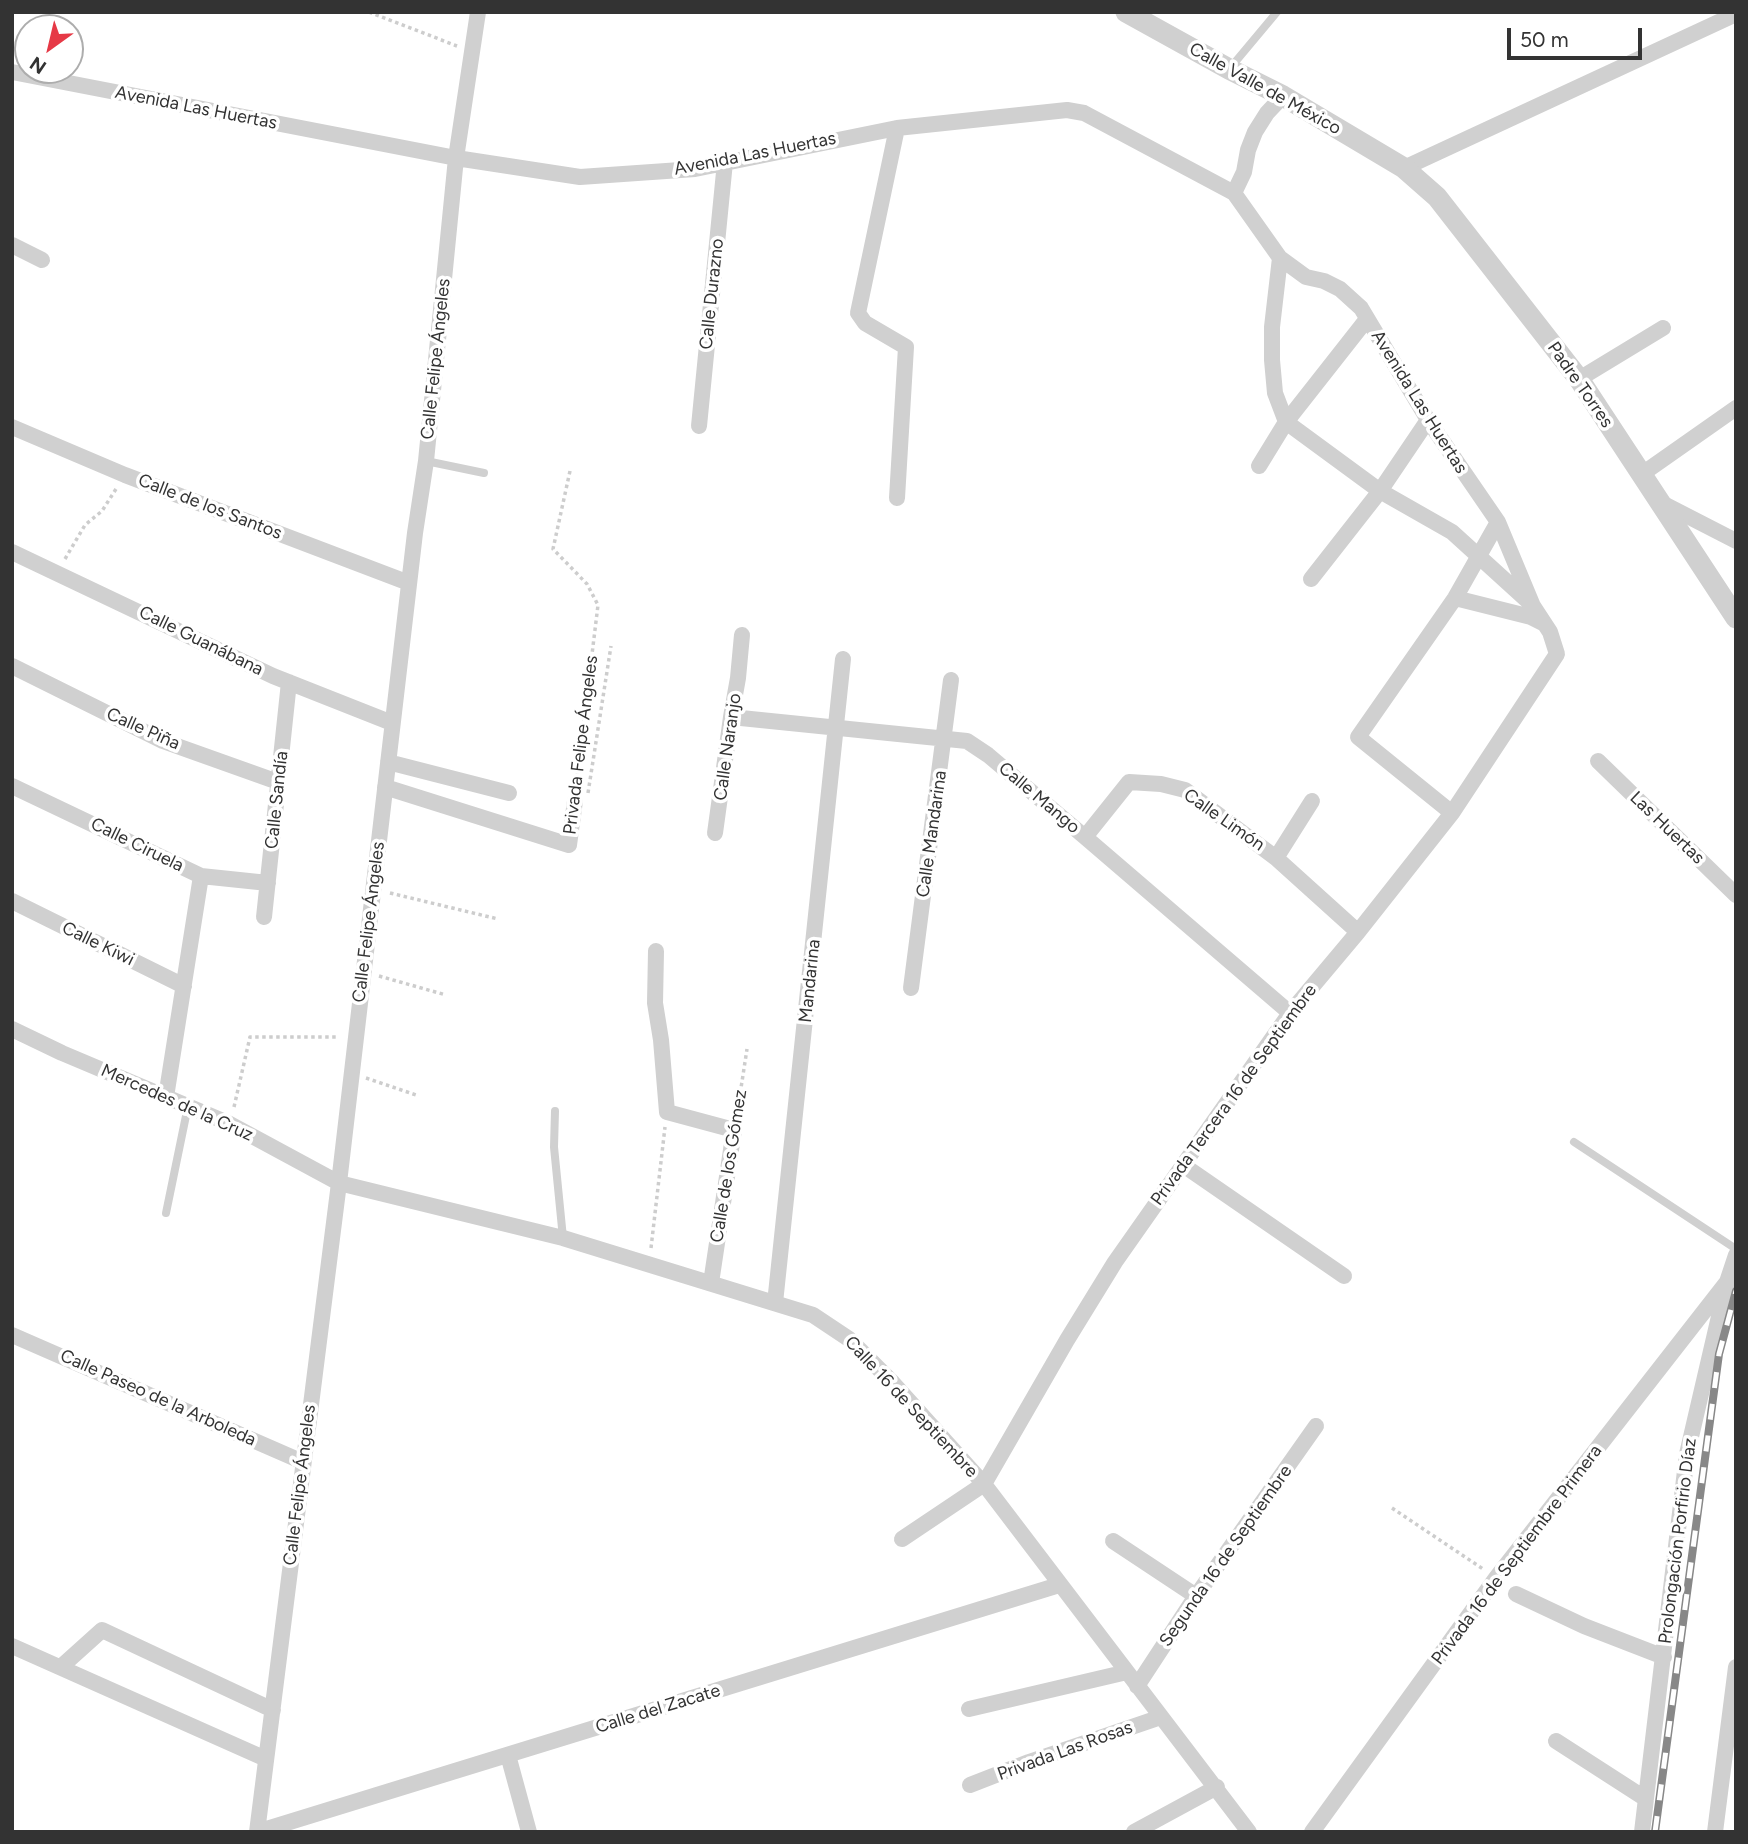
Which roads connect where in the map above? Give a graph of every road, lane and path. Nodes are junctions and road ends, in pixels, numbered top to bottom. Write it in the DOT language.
graph roads {
  1 [pos="369,12"];
  2 [pos="478,12"];
  3 [pos="1126,12"];
  4 [pos="1278,12"];
  5 [pos="1736,14"];
  6 [pos="472,52"];
  7 [pos="1229,69"];
  8 [pos="12,72"];
  9 [pos="1283,96"];
  10 [pos="897,128"];
  11 [pos="456,158"];
  12 [pos="725,162"];
  13 [pos="1404,167"];
  14 [pos="1234,193"];
  15 [pos="12,245"];
  16 [pos="1280,258"];
  17 [pos="42,260"];
  18 [pos="1367,319"];
  19 [pos="1663,328"];
  20 [pos="1579,379"];
  21 [pos="1736,408"];
  22 [pos="1428,420"];
  23 [pos="1286,422"];
  24 [pos="699,426"];
  25 [pos="12,427"];
  26 [pos="426,461"];
  27 [pos="1259,466"];
  28 [pos="570,471"];
  29 [pos="484,473"];
  30 [pos="1642,474"];
  31 [pos="125,475"];
  32 [pos="1380,491"];
  33 [pos="897,498"];
  34 [pos="1662,503"];
  35 [pos="1498,522"];
  36 [pos="1736,541"];
  37 [pos="12,552"];
  38 [pos="1478,554"];
  39 [pos="58,573"];
  40 [pos="1311,579"];
  41 [pos="409,583"];
  42 [pos="1455,598"];
  43 [pos="1533,606"];
  44 [pos="1736,618"];
  45 [pos="1545,624"];
  46 [pos="742,635"];
  47 [pos="611,646"];
  48 [pos="1557,654"];
  49 [pos="843,659"];
  50 [pos="12,667"];
  51 [pos="951,680"];
  52 [pos="289,682"];
  53 [pos="731,717"];
  54 [pos="392,723"];
  55 [pos="838,726"];
  56 [pos="945,738"];
  57 [pos="1598,761"];
  58 [pos="388,762"];
  59 [pos="278,782"];
  60 [pos="12,786"];
  61 [pos="385,787"];
  62 [pos="509,793"];
  63 [pos="575,801"];
  64 [pos="1312,801"];
  65 [pos="1452,813"];
  66 [pos="715,833"];
  67 [pos="1085,836"];
  68 [pos="1276,858"];
  69 [pos="201,876"];
  70 [pos="268,883"];
  71 [pos="374,889"];
  72 [pos="1736,895"];
  73 [pos="12,901"];
  74 [pos="264,917"];
  75 [pos="498,919"];
  76 [pos="1358,932"];
  77 [pos="656,951"];
  78 [pos="364,971"];
  79 [pos="184,986"];
  80 [pos="911,988"];
  81 [pos="446,995"];
  82 [pos="1290,1013"];
  83 [pos="12,1028"];
  84 [pos="337,1037"];
  85 [pos="747,1049"];
  86 [pos="351,1073"];
  87 [pos="419,1096"];
  88 [pos="166,1097"];
  89 [pos="188,1106"];
  90 [pos="555,1111"];
  91 [pos="667,1112"];
  92 [pos="228,1123"];
  93 [pos="734,1130"];
  94 [pos="1574,1142"];
  95 [pos="1183,1165"];
  96 [pos="339,1182"];
  97 [pos="166,1213"];
  98 [pos="563,1238"];
  99 [pos="1736,1249"];
  100 [pos="1736,1255"];
  101 [pos="649,1264"];
  102 [pos="1344,1276"];
  103 [pos="1727,1282"];
  104 [pos="711,1283"];
  105 [pos="775,1303"];
  106 [pos="12,1335"];
  107 [pos="1316,1426"];
  108 [pos="303,1462"];
  109 [pos="984,1484"];
  110 [pos="1392,1508"];
  111 [pos="902,1539"];
  112 [pos="1112,1541"];
  113 [pos="1496,1578"];
  114 [pos="1059,1585"];
  115 [pos="1516,1594"];
  116 [pos="1196,1596"];
  117 [pos="12,1646"];
  118 [pos="1664,1657"];
  119 [pos="62,1666"];
  120 [pos="1736,1667"];
  121 [pos="1126,1672"];
  122 [pos="1735,1672"];
  123 [pos="1137,1686"];
  124 [pos="969,1709"];
  125 [pos="273,1710"];
  126 [pos="1161,1717"];
  127 [pos="1556,1741"];
  128 [pos="508,1755"];
  129 [pos="266,1759"];
  130 [pos="1729,1783"];
  131 [pos="970,1785"];
  132 [pos="1217,1787"];
  133 [pos="1646,1799"];
  134 [pos="257,1832"];
  135 [pos="528,1832"];
  136 [pos="1134,1832"];
  137 [pos="1249,1832"];
  138 [pos="1312,1832"];
  139 [pos="1642,1832"];
  140 [pos="1715,1832"];
  1 -- 6 [label="path"];
  2 -- 6 [label="street, Calle Felipe Ángeles"];
  3 -- 7 [label="street, Calle Valle de México"];
  4 -- 7 [label="lane"];
  5 -- 13 [label="street"];
  6 -- 11 [label="street, Calle Felipe Ángeles"];
  7 -- 9 [label="street, Calle Valle de México"];
  8 -- 11 [label="street, Avenida Las Huertas"];
  9 -- 13 [label="street, Calle Valle de México"];
  9 -- 14 [label="street"];
  10 -- 12 [label="street, Avenida Las Huertas"];
  10 -- 14 [label="street, Avenida Las Huertas"];
  10 -- 33 [label="street"];
  11 -- 12 [label="street, Avenida Las Huertas"];
  11 -- 26 [label="street, Calle Felipe Ángeles"];
  12 -- 24 [label="street, Calle Durazno"];
  13 -- 20 [label="street, Padre Torres"];
  14 -- 16 [label="street, Avenida Las Huertas"];
  15 -- 17 [label="street"];
  16 -- 18 [label="street, Avenida Las Huertas"];
  16 -- 23 [label="street"];
  18 -- 22 [label="street, Avenida Las Huertas"];
  18 -- 23 [label="street"];
  19 -- 20 [label="street"];
  20 -- 30 [label="street, Padre Torres"];
  21 -- 30 [label="street"];
  22 -- 32 [label="street"];
  22 -- 35 [label="street, Avenida Las Huertas"];
  23 -- 27 [label="street"];
  23 -- 32 [label="street"];
  25 -- 31 [label="street, Calle de los Santos"];
  26 -- 29 [label="lane"];
  26 -- 41 [label="street, Calle Felipe Ángeles"];
  28 -- 63 [label="path, Privada Felipe Ángeles"];
  30 -- 34 [label="street, Padre Torres"];
  31 -- 39 [label="path"];
  31 -- 41 [label="street, Calle de los Santos"];
  32 -- 38 [label="street"];
  32 -- 40 [label="street"];
  34 -- 36 [label="street"];
  34 -- 44 [label="street, Padre Torres"];
  35 -- 38 [label="street"];
  35 -- 43 [label="street, Avenida Las Huertas"];
  37 -- 39 [label="street, Calle Guanábana"];
  38 -- 42 [label="street"];
  38 -- 43 [label="street"];
  39 -- 52 [label="street, Calle Guanábana"];
  41 -- 54 [label="street, Calle Felipe Ángeles"];
  42 -- 45 [label="street"];
  42 -- 65 [label="street"];
  43 -- 45 [label="street, Avenida Las Huertas"];
  45 -- 48 [label="street, Avenida Las Huertas"];
  46 -- 53 [label="street, Calle Naranjo"];
  47 -- 63 [label="path"];
  48 -- 65 [label="street, Privada Tercera 16 de Septiembre"];
  49 -- 55 [label="street, Mandarina"];
  50 -- 59 [label="street, Calle Piña"];
  51 -- 56 [label="street, Calle Mandarina"];
  52 -- 54 [label="street, Calle Guanábana"];
  52 -- 59 [label="street, Calle Sandía"];
  53 -- 55 [label="street, Calle Mango"];
  53 -- 66 [label="street, Calle Naranjo"];
  54 -- 58 [label="street, Calle Felipe Ángeles"];
  55 -- 56 [label="street, Calle Mango"];
  55 -- 105 [label="street, Mandarina"];
  56 -- 67 [label="street, Calle Mango"];
  56 -- 80 [label="street, Calle Mandarina"];
  57 -- 72 [label="street, Las Huertas"];
  58 -- 61 [label="street, Calle Felipe Ángeles"];
  58 -- 62 [label="street"];
  59 -- 70 [label="street, Calle Sandía"];
  60 -- 69 [label="street, Calle Ciruela"];
  61 -- 63 [label="street, Privada Felipe Ángeles"];
  61 -- 71 [label="street, Calle Felipe Ángeles"];
  64 -- 68 [label="street"];
  65 -- 76 [label="street, Privada Tercera 16 de Septiembre"];
  67 -- 68 [label="street, Calle Limón"];
  67 -- 82 [label="street, Calle Mango"];
  68 -- 76 [label="street, Calle Limón"];
  69 -- 70 [label="street, Calle Ciruela"];
  69 -- 79 [label="street"];
  70 -- 74 [label="street, Calle Sandía"];
  71 -- 75 [label="path"];
  71 -- 78 [label="street, Calle Felipe Ángeles"];
  73 -- 79 [label="street, Calle Kiwi"];
  76 -- 82 [label="street, Privada Tercera 16 de Septiembre"];
  77 -- 91 [label="street"];
  78 -- 81 [label="path"];
  78 -- 86 [label="street, Calle Felipe Ángeles"];
  79 -- 88 [label="street"];
  82 -- 95 [label="street, Privada Tercera 16 de Septiembre"];
  83 -- 88 [label="street, Mercedes de la Cruz"];
  84 -- 92 [label="path"];
  85 -- 93 [label="path, Calle de los Gómez"];
  86 -- 87 [label="path"];
  86 -- 96 [label="street, Calle Felipe Ángeles"];
  88 -- 89 [label="street, Mercedes de la Cruz"];
  89 -- 92 [label="street, Mercedes de la Cruz"];
  89 -- 97 [label="lane"];
  90 -- 98 [label="lane"];
  91 -- 93 [label="street"];
  91 -- 101 [label="path"];
  92 -- 96 [label="street, Mercedes de la Cruz"];
  93 -- 104 [label="street, Calle de los Gómez"];
  94 -- 99 [label="lane"];
  95 -- 102 [label="street"];
  95 -- 109 [label="street, Privada Tercera 16 de Septiembre"];
  96 -- 98 [label="street, Calle 16 de Septiembre"];
  96 -- 108 [label="street, Calle Felipe Ángeles"];
  98 -- 101 [label="street, Calle 16 de Septiembre"];
  100 -- 103 [label="street, Prolongación Porfirio Díaz"];
  101 -- 104 [label="street, Calle 16 de Septiembre"];
  103 -- 113 [label="street, Privada 16 de Septiembre Primera"];
  103 -- 118 [label="street, Prolongación Porfirio Díaz"];
  104 -- 105 [label="street, Calle 16 de Septiembre"];
  105 -- 109 [label="street, Calle 16 de Septiembre"];
  106 -- 108 [label="street, Calle Paseo de la Arboleda"];
  107 -- 116 [label="street, Segunda 16 de Septiembre"];
  108 -- 125 [label="street, Calle Felipe Ángeles"];
  109 -- 111 [label="street"];
  109 -- 114 [label="street, Calle 16 de Septiembre"];
  110 -- 113 [label="path"];
  112 -- 116 [label="street"];
  113 -- 138 [label="street, Privada 16 de Septiembre Primera"];
  114 -- 121 [label="street, Calle 16 de Septiembre"];
  114 -- 128 [label="street, Calle del Zacate"];
  115 -- 118 [label="street"];
  116 -- 123 [label="street, Segunda 16 de Septiembre"];
  117 -- 119 [label="street"];
  118 -- 133 [label="street, Prolongación Porfirio Díaz"];
  119 -- 125 [label="street"];
  119 -- 129 [label="street"];
  120 -- 122 [label="street"];
  121 -- 123 [label="street, Calle 16 de Septiembre"];
  121 -- 124 [label="street"];
  122 -- 130 [label="street"];
  123 -- 126 [label="street, Calle 16 de Septiembre"];
  125 -- 129 [label="street, Calle Felipe Ángeles"];
  126 -- 131 [label="street, Privada Las Rosas"];
  126 -- 132 [label="street, Calle 16 de Septiembre"];
  127 -- 133 [label="street"];
  128 -- 134 [label="street, Calle del Zacate"];
  128 -- 135 [label="street"];
  129 -- 134 [label="street, Calle Felipe Ángeles"];
  130 -- 140 [label="street"];
  132 -- 136 [label="street"];
  132 -- 137 [label="street, Calle 16 de Septiembre"];
  133 -- 139 [label="street, Prolongación Porfirio Díaz"];
}
